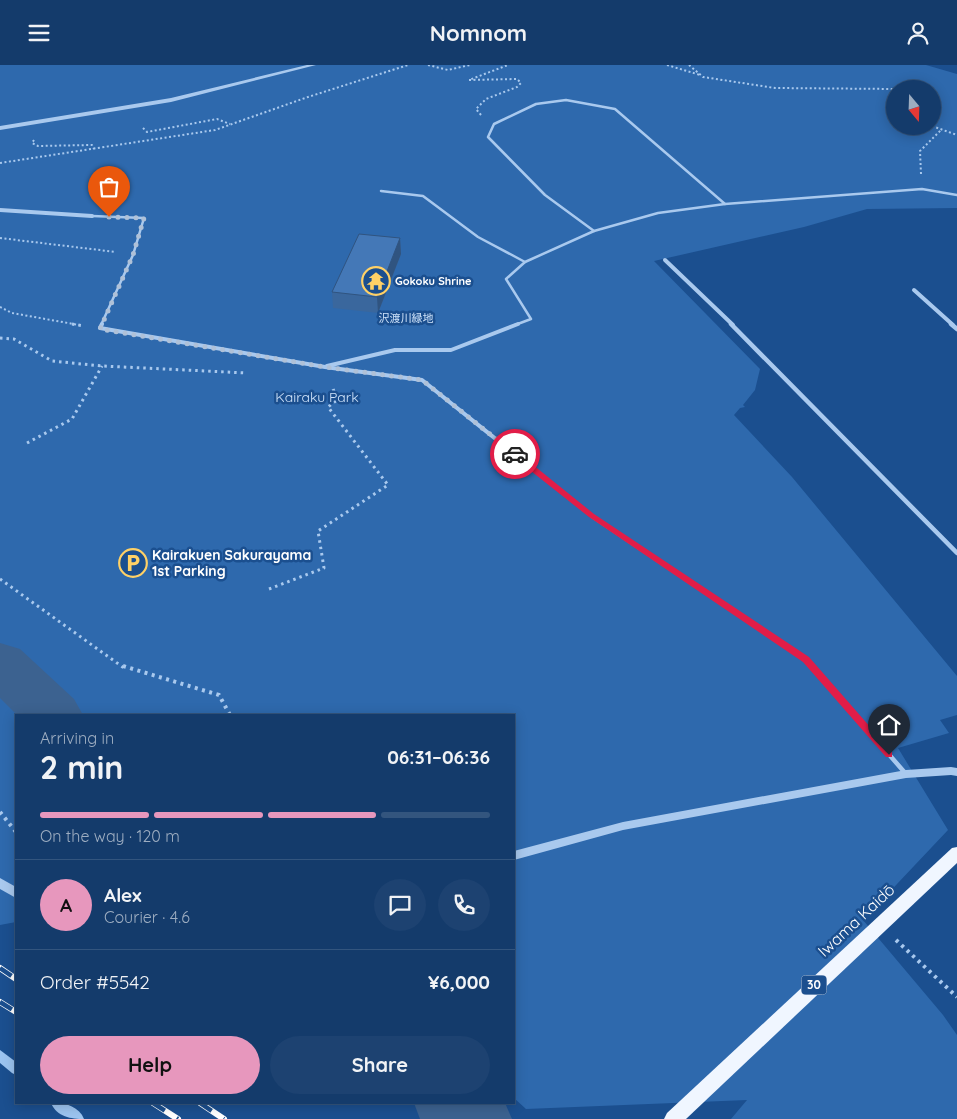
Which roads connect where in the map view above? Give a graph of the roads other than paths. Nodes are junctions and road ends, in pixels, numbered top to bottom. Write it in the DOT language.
graph roads {
  1 [pos="313,65"];
  2 [pos="0,128"];
  3 [pos="381,191"];
  4 [pos="957,195"];
  5 [pos="725,204"];
  6 [pos="0,209"];
  7 [pos="92,216"];
  8 [pos="594,231"];
  9 [pos="665,259"];
  10 [pos="525,262"];
  11 [pos="914,290"];
  12 [pos="957,329"];
  13 [pos="325,367"];
  14 [pos="957,553"];
  15 [pos="957,772"];
  16 [pos="906,774"];
  17 [pos="957,853"];
  18 [pos="515,856"];
  19 [pos="0,883"];
  20 [pos="15,892"];
  21 [pos="673,1119"];
  1 -- 2 [label="street"];
  3 -- 10 [label="lane"];
  4 -- 5 [label="lane"];
  5 -- 8 [label="lane"];
  5 -- 8 [label="lane"];
  6 -- 7 [label="street"];
  7 -- 13 [label="lane"];
  8 -- 10 [label="lane"];
  9 -- 14 [label="street"];
  10 -- 13 [label="lane"];
  11 -- 12 [label="street"];
  13 -- 16 [label="lane"];
  15 -- 16 [label="street"];
  16 -- 18 [label="street"];
  17 -- 21 [label="main road, Iwama Kaidō / 30"];
  19 -- 20 [label="street"];
}
